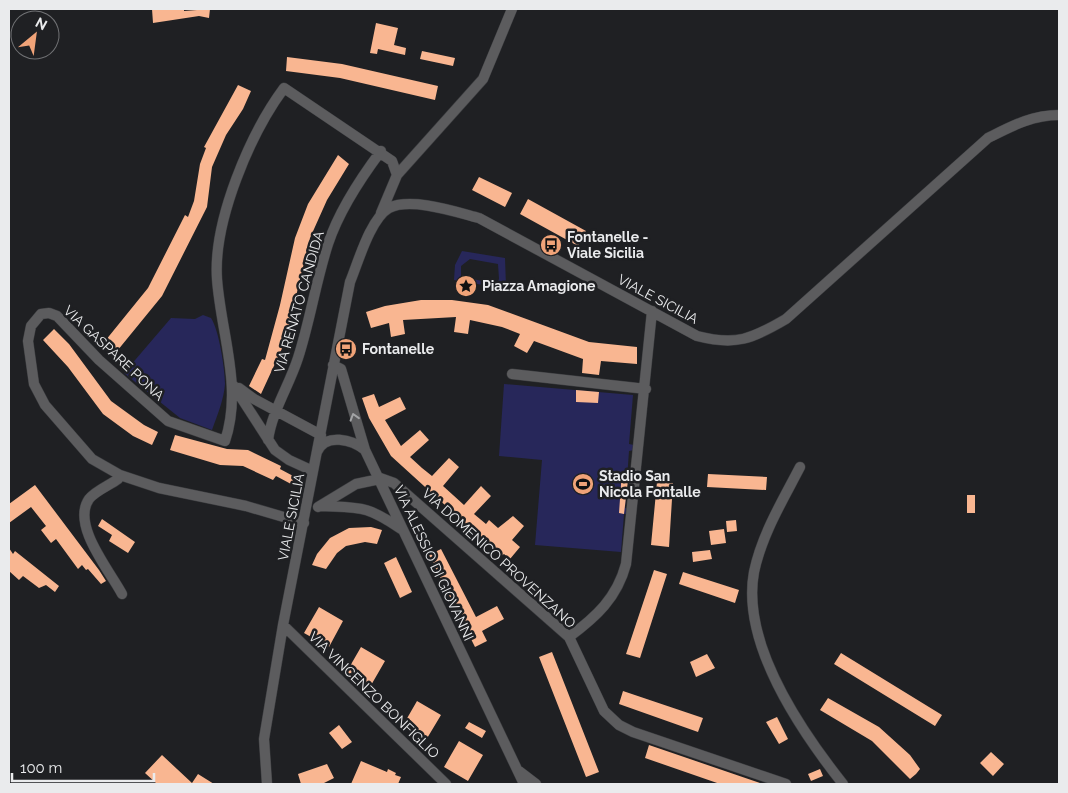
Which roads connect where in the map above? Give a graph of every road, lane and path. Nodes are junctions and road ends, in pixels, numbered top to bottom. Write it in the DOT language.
graph roads {
  1 [pos="512,9"];
  2 [pos="1059,115"];
  3 [pos="381,151"];
  4 [pos="397,175"];
  5 [pos="378,218"];
  6 [pos="652,311"];
  7 [pos="333,365"];
  8 [pos="512,374"];
  9 [pos="234,384"];
  10 [pos="646,389"];
  11 [pos="275,411"];
  12 [pos="320,435"];
  13 [pos="268,440"];
  14 [pos="366,450"];
  15 [pos="317,452"];
  16 [pos="800,466"];
  17 [pos="314,471"];
  18 [pos="120,476"];
  19 [pos="377,479"];
  20 [pos="320,506"];
  21 [pos="306,509"];
  22 [pos="304,523"];
  23 [pos="403,530"];
  24 [pos="122,594"];
  25 [pos="283,625"];
  26 [pos="569,637"];
  27 [pos="519,771"];
  28 [pos="267,784"];
  29 [pos="446,784"];
  30 [pos="524,784"];
  31 [pos="536,784"];
  32 [pos="786,784"];
  33 [pos="843,784"];
  1 -- 4 [label="street"];
  2 -- 6 [label="street, VIALE SICILIA"];
  3 -- 4 [label="street"];
  3 -- 9 [label="street"];
  3 -- 11 [label="street, VIA RENATO CANDIDA"];
  4 -- 5 [label="street"];
  5 -- 6 [label="street, VIALE SICILIA"];
  5 -- 7 [label="street, VIALE SICILIA"];
  6 -- 10 [label="street"];
  7 -- 12 [label="street, VIALE SICILIA"];
  14 -- 7 [label="street, VIA ALESSIO DI GIOVANNI, one-way"];
  8 -- 10 [label="street"];
  9 -- 11 [label="street"];
  9 -- 13 [label="street"];
  9 -- 18 [label="street, VIA GASPARE PONA"];
  10 -- 26 [label="street"];
  11 -- 12 [label="street"];
  11 -- 13 [label="street, VIA RENATO CANDIDA"];
  12 -- 15 [label="street, VIALE SICILIA"];
  13 -- 17 [label="street"];
  14 -- 15 [label="street"];
  14 -- 19 [label="street, VIA ALESSIO DI GIOVANNI"];
  15 -- 17 [label="street, VIALE SICILIA"];
  16 -- 33 [label="street"];
  17 -- 21 [label="street, VIALE SICILIA"];
  18 -- 22 [label="street, VIA GASPARE PONA"];
  18 -- 24 [label="street"];
  19 -- 20 [label="street"];
  19 -- 23 [label="street, VIA ALESSIO DI GIOVANNI"];
  19 -- 26 [label="street, VIA DOMENICO PROVENZANO"];
  20 -- 21 [label="street"];
  20 -- 23 [label="street"];
  21 -- 22 [label="street, VIALE SICILIA"];
  22 -- 25 [label="street, VIALE SICILIA"];
  23 -- 27 [label="street, VIA ALESSIO DI GIOVANNI"];
  25 -- 28 [label="street, VIALE SICILIA"];
  25 -- 29 [label="street, VIA VINCENZO BONFIGLIO"];
  26 -- 32 [label="street, VIA DOMENICO PROVENZANO"];
  27 -- 30 [label="street, VIA ALESSIO DI GIOVANNI"];
  27 -- 31 [label="street, VIA ALESSIO DI GIOVANNI"];
}
